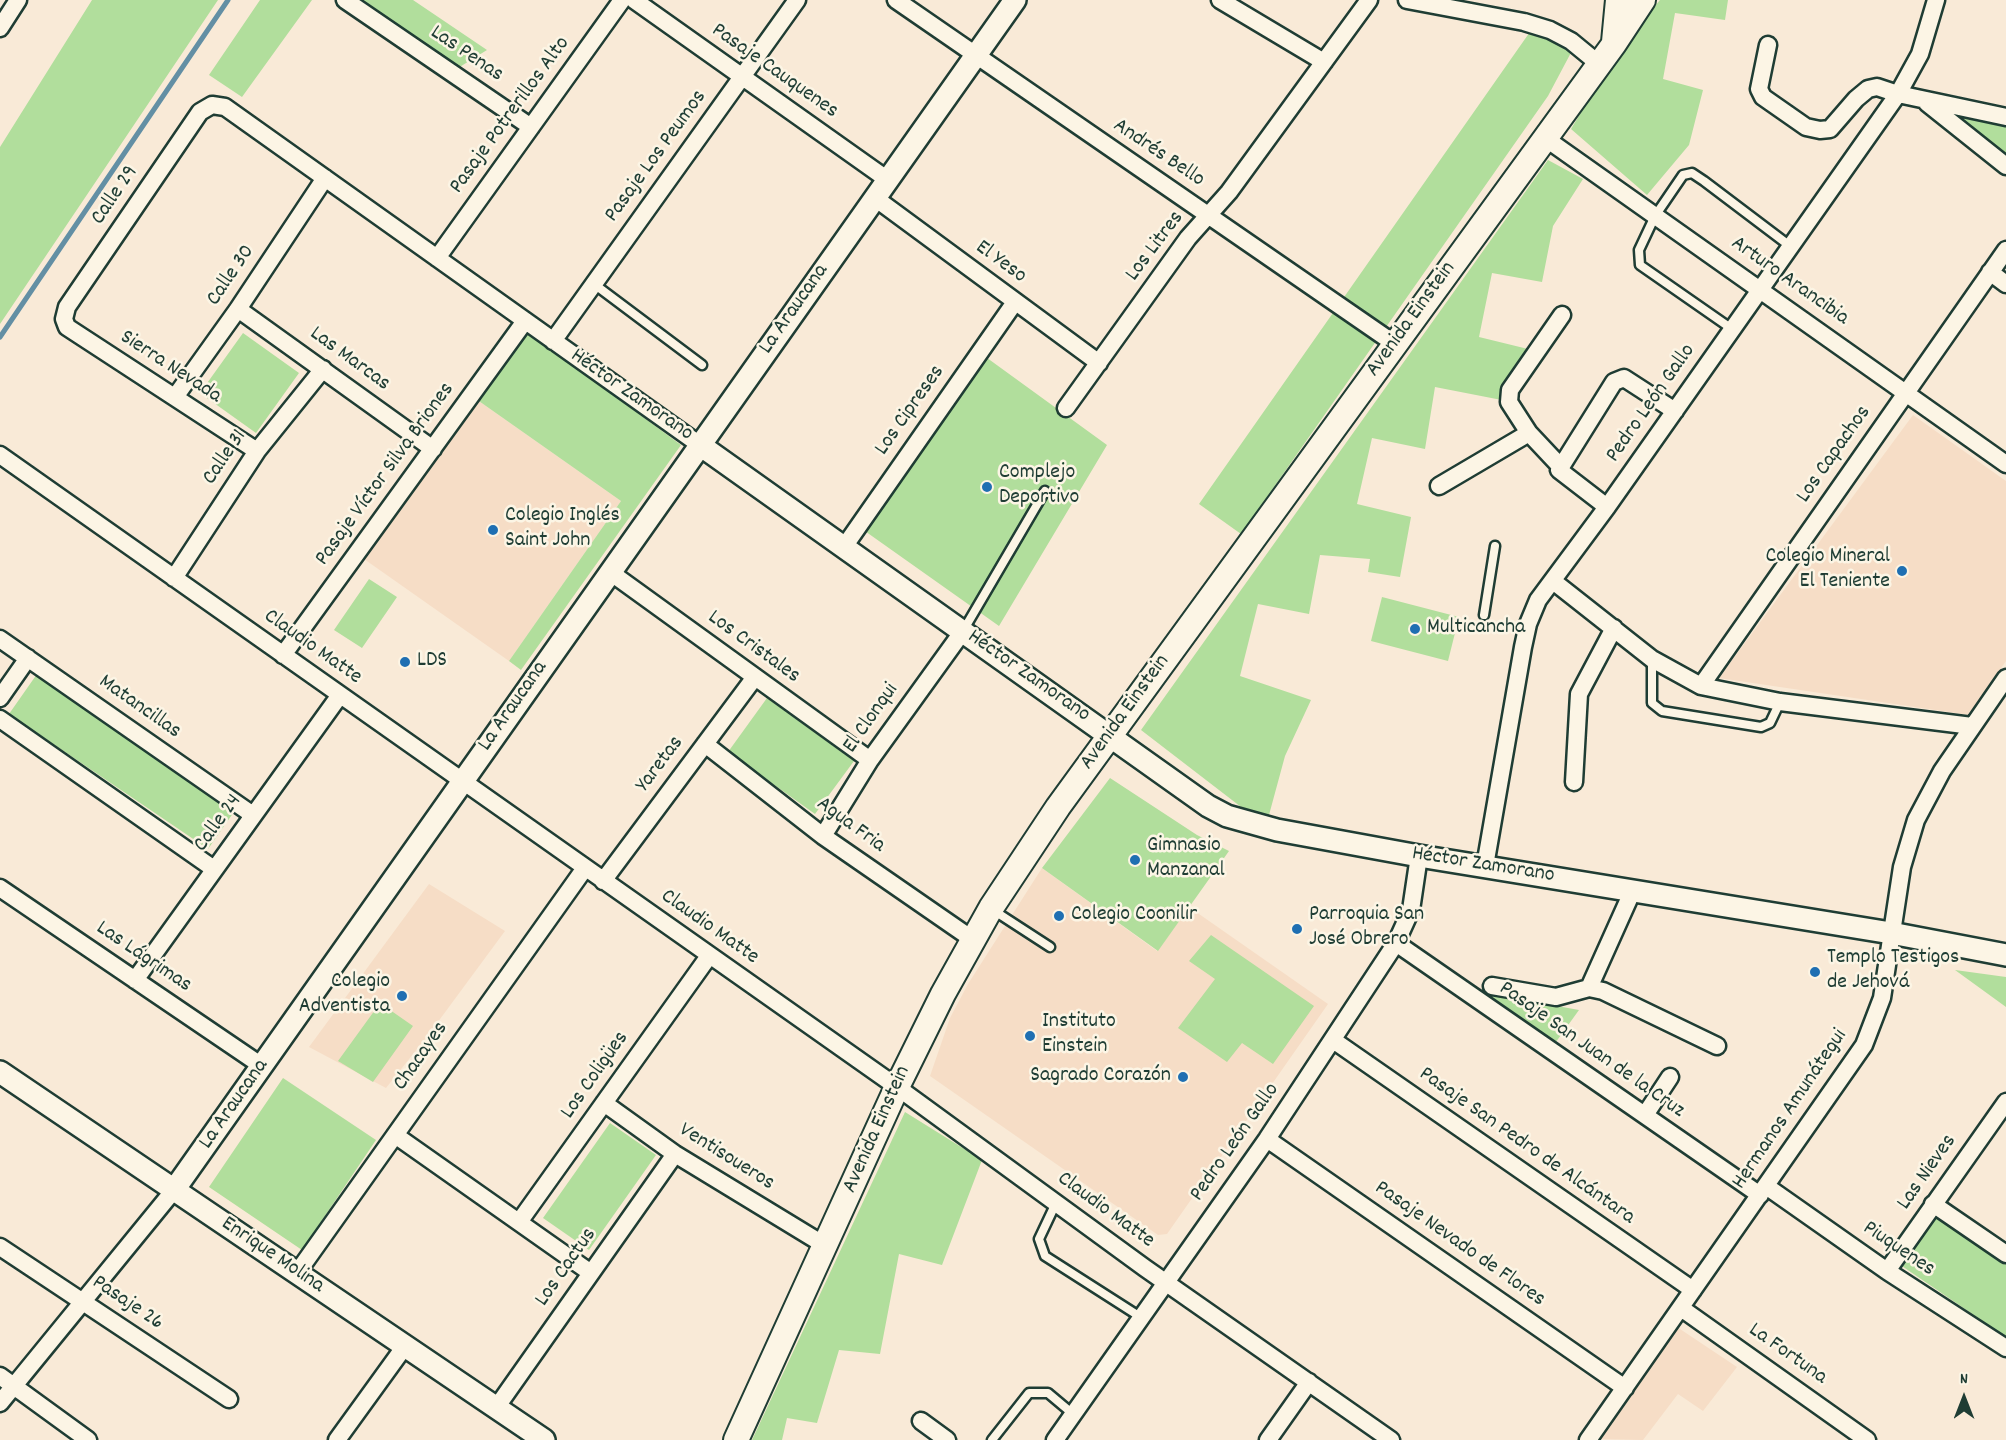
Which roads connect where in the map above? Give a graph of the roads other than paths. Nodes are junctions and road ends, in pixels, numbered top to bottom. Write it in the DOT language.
graph roads {
  1 [pos="18,0"];
  2 [pos="345,0"];
  3 [pos="622,0"];
  4 [pos="634,0"];
  5 [pos="797,0"];
  6 [pos="896,0"];
  7 [pos="1015,0"];
  8 [pos="1220,0"];
  9 [pos="1369,0"];
  10 [pos="1407,0"];
  11 [pos="1618,0"];
  12 [pos="1643,0"];
  13 [pos="1936,0"];
  14 [pos="0,28"];
  15 [pos="1614,44"];
  16 [pos="1768,45"];
  17 [pos="975,56"];
  18 [pos="1324,62"];
  19 [pos="1599,64"];
  20 [pos="742,76"];
  21 [pos="1898,94"];
  22 [pos="1923,100"];
  23 [pos="212,105"];
  24 [pos="2006,117"];
  25 [pos="531,127"];
  26 [pos="1545,138"];
  27 [pos="2006,166"];
  28 [pos="325,178"];
  29 [pos="888,180"];
  30 [pos="874,198"];
  31 [pos="1208,216"];
  32 [pos="1655,216"];
  33 [pos="1790,246"];
  34 [pos="2006,250"];
  35 [pos="437,258"];
  36 [pos="1990,272"];
  37 [pos="594,284"];
  38 [pos="2006,284"];
  39 [pos="1759,289"];
  40 [pos="1015,302"];
  41 [pos="238,309"];
  42 [pos="1562,315"];
  43 [pos="64,319"];
  44 [pos="525,321"];
  45 [pos="1732,329"];
  46 [pos="553,341"];
  47 [pos="1395,344"];
  48 [pos="1099,363"];
  49 [pos="702,364"];
  50 [pos="323,369"];
  51 [pos="1906,393"];
  52 [pos="175,397"];
  53 [pos="1066,408"];
  54 [pos="1675,411"];
  55 [pos="1529,433"];
  56 [pos="700,445"];
  57 [pos="433,449"];
  58 [pos="257,451"];
  59 [pos="1,459"];
  60 [pos="2006,464"];
  61 [pos="1560,466"];
  62 [pos="1439,486"];
  63 [pos="1045,491"];
  64 [pos="1607,507"];
  65 [pos="1495,546"];
  66 [pos="844,547"];
  67 [pos="610,572"];
  68 [pos="174,578"];
  69 [pos="1553,581"];
  70 [pos="1484,615"];
  71 [pos="1614,628"];
  72 [pos="963,631"];
  73 [pos="0,639"];
  74 [pos="283,655"];
  75 [pos="28,658"];
  76 [pos="1652,659"];
  77 [pos="755,677"];
  78 [pos="2006,678"];
  79 [pos="1701,686"];
  80 [pos="340,695"];
  81 [pos="0,698"];
  82 [pos="1780,702"];
  83 [pos="0,719"];
  84 [pos="1972,726"];
  85 [pos="1110,735"];
  86 [pos="705,744"];
  87 [pos="870,760"];
  88 [pos="462,782"];
  89 [pos="1574,782"];
  90 [pos="253,815"];
  91 [pos="823,836"];
  92 [pos="1419,856"];
  93 [pos="1485,866"];
  94 [pos="585,868"];
  95 [pos="214,869"];
  96 [pos="603,881"];
  97 [pos="0,888"];
  98 [pos="1633,890"];
  99 [pos="991,908"];
  100 [pos="1891,933"];
  101 [pos="972,939"];
  102 [pos="1396,943"];
  103 [pos="1050,947"];
  104 [pos="2006,955"];
  105 [pos="709,956"];
  106 [pos="135,980"];
  107 [pos="1492,986"];
  108 [pos="1588,988"];
  109 [pos="1333,1040"];
  110 [pos="1717,1046"];
  111 [pos="262,1066"];
  112 [pos="0,1072"];
  113 [pos="1670,1077"];
  114 [pos="897,1087"];
  115 [pos="2006,1102"];
  116 [pos="604,1103"];
  117 [pos="1645,1115"];
  118 [pos="395,1135"];
  119 [pos="1267,1139"];
  120 [pos="675,1154"];
  121 [pos="174,1190"];
  122 [pos="1763,1190"];
  123 [pos="1056,1203"];
  124 [pos="1933,1204"];
  125 [pos="519,1222"];
  126 [pos="826,1246"];
  127 [pos="0,1247"];
  128 [pos="2006,1254"];
  129 [pos="1887,1270"];
  130 [pos="297,1273"];
  131 [pos="591,1273"];
  132 [pos="1168,1281"];
  133 [pos="1693,1290"];
  134 [pos="82,1302"];
  135 [pos="1681,1308"];
  136 [pos="1142,1318"];
  137 [pos="405,1346"];
  138 [pos="2006,1348"];
  139 [pos="6,1381"];
  140 [pos="1309,1382"];
  141 [pos="1625,1388"];
  142 [pos="229,1399"];
  143 [pos="0,1403"];
  144 [pos="496,1408"];
  145 [pos="1073,1414"];
  146 [pos="921,1421"];
  147 [pos="88,1440"];
  148 [pos="337,1440"];
  149 [pos="544,1440"];
  150 [pos="736,1440"];
  151 [pos="947,1440"];
  152 [pos="992,1440"];
  153 [pos="1054,1440"];
  154 [pos="1268,1440"];
  155 [pos="1391,1440"];
  156 [pos="1588,1440"];
  157 [pos="1867,1440"];
  1 -- 14 [label="street"];
  2 -- 25 [label="street, Las Penas"];
  3 -- 25 [label="street, Pasaje Potrerillos Alto"];
  4 -- 20 [label="street, Pasaje Cauquenes"];
  5 -- 20 [label="street, Pasaje Los Peumos"];
  6 -- 17 [label="street, Andrés Bello"];
  7 -- 17 [label="street, La Araucana"];
  8 -- 18 [label="street"];
  9 -- 18 [label="street, Los Litres"];
  10 -- 19 [label="street"];
  11 -- 15 [label="main road"];
  12 -- 15 [label="main road, Avenida Einstein"];
  13 -- 21 [label="street, Pedro León Gallo"];
  15 -- 19 [label="main road, Avenida Einstein"];
  16 -- 21 [label="street"];
  17 -- 29 [label="street, La Araucana"];
  17 -- 31 [label="street, Andrés Bello"];
  18 -- 31 [label="street, Los Litres"];
  19 -- 26 [label="main road, Avenida Einstein"];
  20 -- 29 [label="street, Pasaje Cauquenes"];
  20 -- 37 [label="street, Pasaje Los Peumos"];
  21 -- 22 [label="street"];
  21 -- 33 [label="street, Pedro León Gallo"];
  22 -- 24 [label="street"];
  22 -- 27 [label="street"];
  23 -- 28 [label="street, Héctor Zamorano"];
  23 -- 43 [label="street, Calle 29"];
  25 -- 35 [label="street, Pasaje Potrerillos Alto"];
  26 -- 32 [label="street, Arturo Arancibia"];
  26 -- 47 [label="main road, Avenida Einstein"];
  28 -- 35 [label="street, Héctor Zamorano"];
  28 -- 41 [label="street, Calle 30"];
  29 -- 30 [label="street, La Araucana"];
  30 -- 40 [label="street, El Yeso"];
  30 -- 56 [label="street, La Araucana"];
  31 -- 47 [label="street, Andrés Bello"];
  31 -- 48 [label="street, Los Litres"];
  32 -- 33 [label="lane"];
  32 -- 39 [label="street, Arturo Arancibia"];
  32 -- 45 [label="lane"];
  33 -- 39 [label="street, Pedro León Gallo"];
  34 -- 36 [label="street, Los Capachos"];
  35 -- 44 [label="street, Héctor Zamorano"];
  36 -- 38 [label="street"];
  36 -- 51 [label="street, Los Capachos"];
  37 -- 46 [label="street, Pasaje Los Peumos"];
  37 -- 49 [label="lane"];
  39 -- 45 [label="street, Pedro León Gallo"];
  39 -- 51 [label="street, Arturo Arancibia"];
  40 -- 48 [label="street, El Yeso"];
  40 -- 66 [label="street, Los Cipreses"];
  41 -- 50 [label="street, Las Marcas"];
  41 -- 52 [label="street, Calle 30"];
  42 -- 55 [label="street"];
  43 -- 52 [label="street, Sierra Nevada"];
  44 -- 46 [label="street, Héctor Zamorano"];
  44 -- 57 [label="street, Pasaje Víctor Silva Briones"];
  45 -- 54 [label="street, Pedro León Gallo"];
  46 -- 56 [label="street, Héctor Zamorano"];
  47 -- 85 [label="main road, Avenida Einstein"];
  48 -- 53 [label="street, Los Litres"];
  50 -- 57 [label="street, Las Marcas"];
  50 -- 58 [label="street, Calle 31"];
  51 -- 60 [label="street, Arturo Arancibia"];
  51 -- 79 [label="street, Los Capachos"];
  52 -- 58 [label="street, Sierra Nevada"];
  54 -- 61 [label="street"];
  54 -- 64 [label="street, Pedro León Gallo"];
  55 -- 61 [label="street"];
  55 -- 62 [label="street"];
  56 -- 66 [label="street, Héctor Zamorano"];
  56 -- 67 [label="street, La Araucana"];
  57 -- 74 [label="street, Pasaje Víctor Silva Briones"];
  58 -- 68 [label="street, Calle 31"];
  59 -- 68 [label="street, Claudio Matte"];
  61 -- 64 [label="street"];
  63 -- 72 [label="lane"];
  64 -- 69 [label="street, Pedro León Gallo"];
  65 -- 70 [label="lane"];
  66 -- 72 [label="street, Héctor Zamorano"];
  67 -- 77 [label="street, Los Cristales"];
  67 -- 88 [label="street, La Araucana"];
  68 -- 74 [label="street, Claudio Matte"];
  69 -- 71 [label="street"];
  69 -- 93 [label="street, Pedro León Gallo"];
  71 -- 76 [label="street"];
  71 -- 89 [label="street"];
  72 -- 85 [label="street, Héctor Zamorano"];
  72 -- 87 [label="street, El Clonqui"];
  73 -- 75 [label="street, Matancillas"];
  74 -- 80 [label="street, Claudio Matte"];
  75 -- 81 [label="street"];
  75 -- 90 [label="street, Matancillas"];
  76 -- 79 [label="street"];
  76 -- 82 [label="lane"];
  77 -- 86 [label="street, Yaretas"];
  77 -- 87 [label="street, Los Cristales"];
  78 -- 84 [label="street, Hermanos Amunátegui"];
  79 -- 82 [label="street"];
  80 -- 88 [label="street, Claudio Matte"];
  80 -- 90 [label="street, Calle 24"];
  82 -- 84 [label="street"];
  83 -- 95 [label="street"];
  84 -- 100 [label="street, Hermanos Amunátegui"];
  85 -- 92 [label="street, Héctor Zamorano"];
  85 -- 99 [label="main road, Avenida Einstein"];
  86 -- 91 [label="street, Agua Fria"];
  86 -- 96 [label="street, Yaretas"];
  87 -- 91 [label="street, El Clonqui"];
  88 -- 94 [label="street, Claudio Matte"];
  88 -- 111 [label="street, La Araucana"];
  90 -- 95 [label="street, Calle 24"];
  91 -- 101 [label="street, Agua Fria"];
  92 -- 93 [label="street, Héctor Zamorano"];
  92 -- 102 [label="street, Pedro León Gallo"];
  93 -- 98 [label="street, Héctor Zamorano"];
  94 -- 96 [label="street, Claudio Matte"];
  94 -- 118 [label="street, Chacayes"];
  95 -- 106 [label="street, Calle 24"];
  96 -- 105 [label="street, Claudio Matte"];
  97 -- 106 [label="street, Las Lágrimas"];
  98 -- 100 [label="street, Héctor Zamorano"];
  98 -- 108 [label="street"];
  99 -- 101 [label="main road, Avenida Einstein"];
  99 -- 103 [label="lane"];
  100 -- 104 [label="street, Héctor Zamorano"];
  100 -- 122 [label="street, Hermanos Amunátegui"];
  101 -- 114 [label="main road, Avenida Einstein"];
  102 -- 109 [label="street, Pedro León Gallo"];
  102 -- 117 [label="street, Pasaje San Juan de la Cruz"];
  105 -- 114 [label="street, Claudio Matte"];
  105 -- 116 [label="street, Los Coligües"];
  106 -- 111 [label="street, Las Lágrimas"];
  107 -- 108 [label="street"];
  108 -- 110 [label="street"];
  109 -- 119 [label="street, Pedro León Gallo"];
  109 -- 133 [label="street, Pasaje San Pedro de Alcántara"];
  111 -- 121 [label="street, La Araucana"];
  112 -- 121 [label="street, Enrique Molina"];
  113 -- 117 [label="street"];
  114 -- 123 [label="street, Claudio Matte"];
  114 -- 126 [label="main road, Avenida Einstein"];
  115 -- 124 [label="street, Las Nieves"];
  116 -- 120 [label="street, Ventisoueros"];
  116 -- 125 [label="street, Los Coligües"];
  117 -- 122 [label="street, Pasaje San Juan de la Cruz"];
  118 -- 125 [label="street"];
  118 -- 130 [label="street, Chacayes"];
  119 -- 132 [label="street, Pedro León Gallo"];
  119 -- 141 [label="street, Pasaje Nevado de Flores"];
  120 -- 126 [label="street, Ventisoueros"];
  120 -- 131 [label="street, Los Cactus"];
  121 -- 130 [label="street, Enrique Molina"];
  121 -- 134 [label="street, La Araucana"];
  122 -- 129 [label="street, Piuquenes"];
  122 -- 133 [label="street, Hermanos Amunátegui"];
  123 -- 132 [label="street, Claudio Matte"];
  123 -- 136 [label="lane"];
  124 -- 128 [label="street"];
  124 -- 129 [label="street, Las Nieves"];
  125 -- 131 [label="street"];
  126 -- 150 [label="main road, Avenida Einstein"];
  127 -- 134 [label="street, Pasaje 26"];
  129 -- 138 [label="street, Piuquenes"];
  130 -- 137 [label="street, Enrique Molina"];
  131 -- 144 [label="street, Los Cactus"];
  132 -- 136 [label="street, Pedro León Gallo"];
  132 -- 140 [label="street, Claudio Matte"];
  133 -- 135 [label="street, Hermanos Amunátegui"];
  134 -- 139 [label="street, La Araucana"];
  134 -- 142 [label="street, Pasaje 26"];
  135 -- 141 [label="street, Hermanos Amunátegui"];
  135 -- 157 [label="street, La Fortuna"];
  136 -- 145 [label="street, Pedro León Gallo"];
  137 -- 144 [label="street, Enrique Molina"];
  137 -- 148 [label="street"];
  139 -- 143 [label="street, La Araucana"];
  139 -- 147 [label="street"];
  140 -- 154 [label="street"];
  140 -- 155 [label="street, Claudio Matte"];
  141 -- 156 [label="street, Hermanos Amunátegui"];
  144 -- 149 [label="street, Enrique Molina"];
  145 -- 152 [label="lane"];
  145 -- 153 [label="street, Pedro León Gallo"];
  146 -- 151 [label="street"];
}
